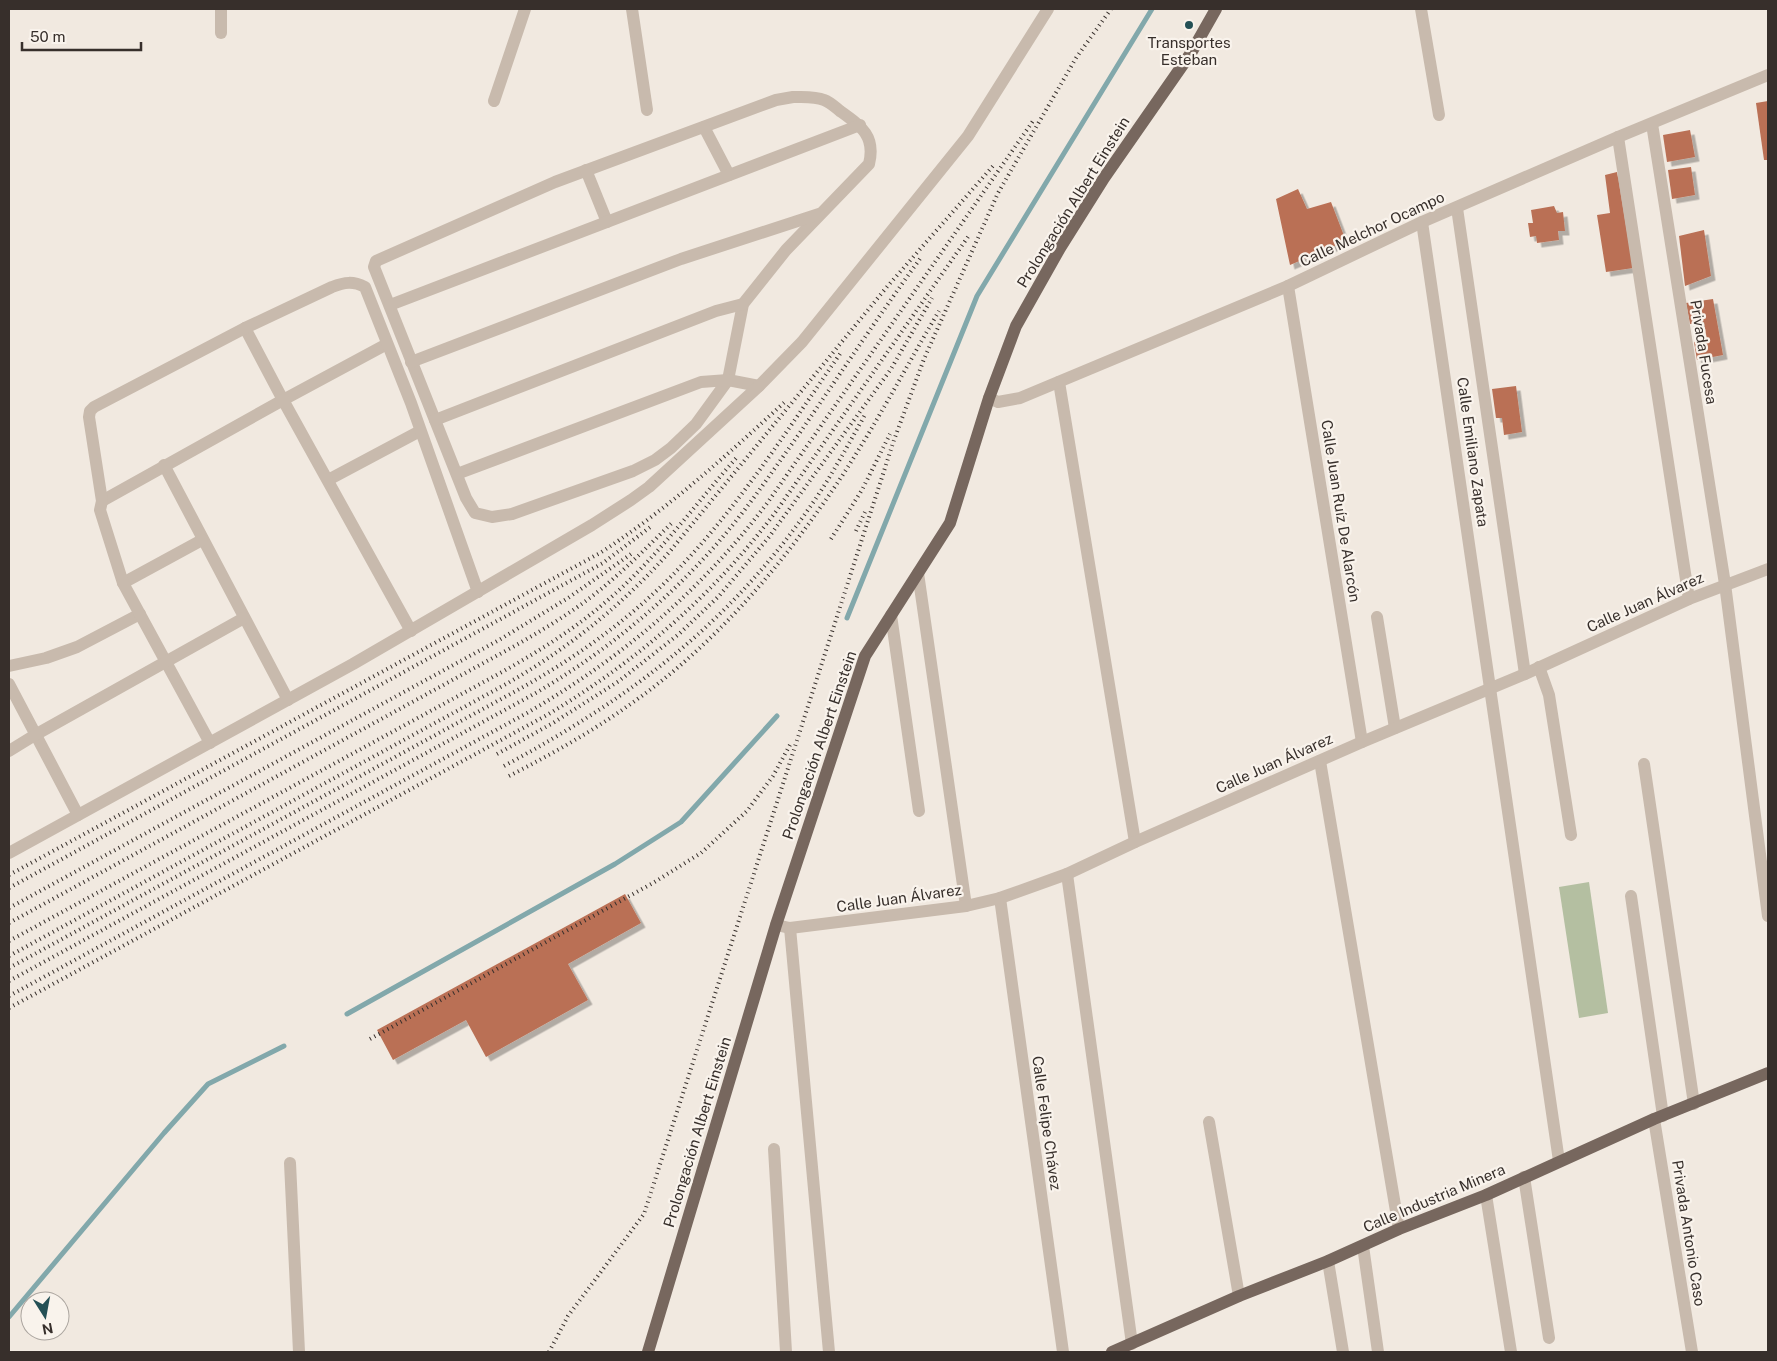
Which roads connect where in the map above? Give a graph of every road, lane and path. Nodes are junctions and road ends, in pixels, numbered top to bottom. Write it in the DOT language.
graph roads {
  1 [pos="221,9"];
  2 [pos="525,9"];
  3 [pos="632,9"];
  4 [pos="1048,9"];
  5 [pos="1216,9"];
  6 [pos="1421,9"];
  7 [pos="221,33"];
  8 [pos="1768,75"];
  9 [pos="494,101"];
  10 [pos="647,110"];
  11 [pos="1439,115"];
  12 [pos="1652,124"];
  13 [pos="860,125"];
  14 [pos="704,128"];
  15 [pos="1618,137"];
  16 [pos="586,170"];
  17 [pos="729,175"];
  18 [pos="1457,208"];
  19 [pos="821,214"];
  20 [pos="607,222"];
  21 [pos="1422,222"];
  22 [pos="1288,286"];
  23 [pos="743,304"];
  24 [pos="390,305"];
  25 [pos="245,328"];
  26 [pos="387,344"];
  27 [pos="411,362"];
  28 [pos="728,380"];
  29 [pos="1059,382"];
  30 [pos="759,386"];
  31 [pos="988,398"];
  32 [pos="283,400"];
  33 [pos="434,420"];
  34 [pos="420,431"];
  35 [pos="164,465"];
  36 [pos="457,474"];
  37 [pos="328,480"];
  38 [pos="102,500"];
  39 [pos="202,540"];
  40 [pos="1768,568"];
  41 [pos="918,574"];
  42 [pos="123,583"];
  43 [pos="1725,584"];
  44 [pos="478,592"];
  45 [pos="1689,599"];
  46 [pos="140,614"];
  47 [pos="891,615"];
  48 [pos="244,618"];
  49 [pos="1377,618"];
  50 [pos="411,630"];
  51 [pos="166,663"];
  52 [pos="9,666"];
  53 [pos="1539,667"];
  54 [pos="1525,674"];
  55 [pos="9,684"];
  56 [pos="1491,687"];
  57 [pos="288,700"];
  58 [pos="1395,728"];
  59 [pos="34,735"];
  60 [pos="1362,742"];
  61 [pos="210,743"];
  62 [pos="9,751"];
  63 [pos="1320,761"];
  64 [pos="1644,764"];
  65 [pos="919,811"];
  66 [pos="78,815"];
  67 [pos="1571,835"];
  68 [pos="1135,842"];
  69 [pos="9,853"];
  70 [pos="1067,874"];
  71 [pos="1631,896"];
  72 [pos="1000,898"];
  73 [pos="966,906"];
  74 [pos="1768,916"];
  75 [pos="776,925"];
  76 [pos="790,928"];
  77 [pos="1768,1073"];
  78 [pos="1694,1104"];
  79 [pos="1659,1117"];
  80 [pos="1209,1122"];
  81 [pos="774,1149"];
  82 [pos="1559,1161"];
  83 [pos="290,1163"];
  84 [pos="1524,1177"];
  85 [pos="1486,1195"];
  86 [pos="1399,1230"];
  87 [pos="1363,1246"];
  88 [pos="1328,1261"];
  89 [pos="1239,1296"];
  90 [pos="1549,1338"];
  91 [pos="1132,1344"];
  92 [pos="299,1352"];
  93 [pos="648,1352"];
  94 [pos="786,1352"];
  95 [pos="829,1352"];
  96 [pos="1063,1352"];
  97 [pos="1112,1352"];
  98 [pos="1343,1352"];
  99 [pos="1378,1352"];
  100 [pos="1511,1352"];
  101 [pos="1692,1352"];
  1 -- 7 [label="street"];
  2 -- 9 [label="street"];
  3 -- 10 [label="street"];
  4 -- 30 [label="street"];
  5 -- 31 [label="main road, Prolongación Albert Einstein"];
  6 -- 11 [label="street"];
  8 -- 12 [label="street, Calle Melchor Ocampo"];
  12 -- 15 [label="street, Calle Melchor Ocampo"];
  12 -- 43 [label="street, Privada Fucesa"];
  13 -- 14 [label="street"];
  13 -- 17 [label="street"];
  13 -- 19 [label="street"];
  14 -- 16 [label="street"];
  14 -- 17 [label="street"];
  15 -- 18 [label="street, Calle Melchor Ocampo"];
  15 -- 45 [label="street"];
  16 -- 20 [label="street"];
  16 -- 24 [label="street"];
  17 -- 20 [label="street"];
  18 -- 21 [label="street, Calle Melchor Ocampo"];
  18 -- 54 [label="street"];
  19 -- 23 [label="street"];
  19 -- 27 [label="street"];
  20 -- 24 [label="street"];
  21 -- 22 [label="street, Calle Melchor Ocampo"];
  21 -- 56 [label="street, Calle Emiliano Zapata"];
  22 -- 29 [label="street, Calle Melchor Ocampo"];
  22 -- 60 [label="street, Calle Juan Ruíz De Alarcón"];
  23 -- 28 [label="street"];
  23 -- 33 [label="street"];
  24 -- 27 [label="street"];
  25 -- 26 [label="street"];
  25 -- 32 [label="street"];
  25 -- 38 [label="street"];
  26 -- 32 [label="street"];
  26 -- 34 [label="street"];
  27 -- 33 [label="street"];
  28 -- 30 [label="street"];
  28 -- 36 [label="street"];
  28 -- 36 [label="street"];
  29 -- 31 [label="street, Calle Melchor Ocampo"];
  29 -- 68 [label="street"];
  30 -- 44 [label="street"];
  31 -- 41 [label="main road, Prolongación Albert Einstein"];
  32 -- 35 [label="street"];
  32 -- 37 [label="street"];
  33 -- 36 [label="street"];
  34 -- 37 [label="street"];
  34 -- 44 [label="street"];
  35 -- 38 [label="street"];
  35 -- 39 [label="street"];
  37 -- 50 [label="street"];
  38 -- 42 [label="street"];
  39 -- 42 [label="street"];
  39 -- 48 [label="street"];
  40 -- 43 [label="street, Calle Juan Álvarez"];
  41 -- 47 [label="main road, Prolongación Albert Einstein"];
  41 -- 73 [label="street"];
  42 -- 46 [label="street"];
  43 -- 45 [label="street, Calle Juan Álvarez"];
  43 -- 74 [label="street, Privada Fucesa"];
  44 -- 50 [label="street"];
  45 -- 53 [label="street, Calle Juan Álvarez"];
  46 -- 51 [label="street"];
  46 -- 52 [label="street"];
  47 -- 65 [label="street"];
  47 -- 75 [label="main road, Prolongación Albert Einstein"];
  48 -- 51 [label="street"];
  48 -- 57 [label="street"];
  49 -- 58 [label="street"];
  50 -- 57 [label="street"];
  51 -- 59 [label="street"];
  51 -- 61 [label="street"];
  53 -- 54 [label="street, Calle Juan Álvarez"];
  53 -- 67 [label="street"];
  54 -- 56 [label="street, Calle Juan Álvarez"];
  55 -- 59 [label="street"];
  56 -- 58 [label="street, Calle Juan Álvarez"];
  56 -- 82 [label="street, Calle Emiliano Zapata"];
  57 -- 61 [label="street"];
  58 -- 60 [label="street, Calle Juan Álvarez"];
  59 -- 62 [label="street"];
  59 -- 66 [label="street"];
  60 -- 63 [label="street, Calle Juan Álvarez"];
  61 -- 66 [label="street"];
  63 -- 68 [label="street, Calle Juan Álvarez"];
  63 -- 86 [label="street"];
  64 -- 78 [label="street"];
  66 -- 69 [label="street"];
  68 -- 70 [label="street, Calle Juan Álvarez"];
  70 -- 72 [label="street, Calle Juan Álvarez"];
  70 -- 91 [label="street"];
  71 -- 79 [label="street, Privada Antonio Caso"];
  72 -- 73 [label="street, Calle Juan Álvarez"];
  72 -- 96 [label="street, Calle Felipe Chávez"];
  73 -- 76 [label="street, Calle Juan Álvarez"];
  75 -- 76 [label="street, Calle Juan Álvarez"];
  75 -- 93 [label="main road, Prolongación Albert Einstein"];
  76 -- 95 [label="street"];
  77 -- 78 [label="main road, Calle Industria Minera"];
  78 -- 79 [label="main road, Calle Industria Minera"];
  79 -- 82 [label="main road, Calle Industria Minera"];
  79 -- 101 [label="street, Privada Antonio Caso"];
  80 -- 89 [label="street"];
  81 -- 94 [label="street"];
  82 -- 84 [label="main road, Calle Industria Minera"];
  83 -- 92 [label="street"];
  84 -- 85 [label="main road, Calle Industria Minera"];
  84 -- 90 [label="street"];
  85 -- 86 [label="main road, Calle Industria Minera"];
  85 -- 100 [label="street"];
  86 -- 87 [label="main road, Calle Industria Minera"];
  87 -- 88 [label="main road, Calle Industria Minera"];
  87 -- 99 [label="street"];
  88 -- 89 [label="main road, Calle Industria Minera"];
  88 -- 98 [label="street"];
  89 -- 91 [label="main road, Calle Industria Minera"];
  91 -- 97 [label="main road, Calle Industria Minera"];
}
